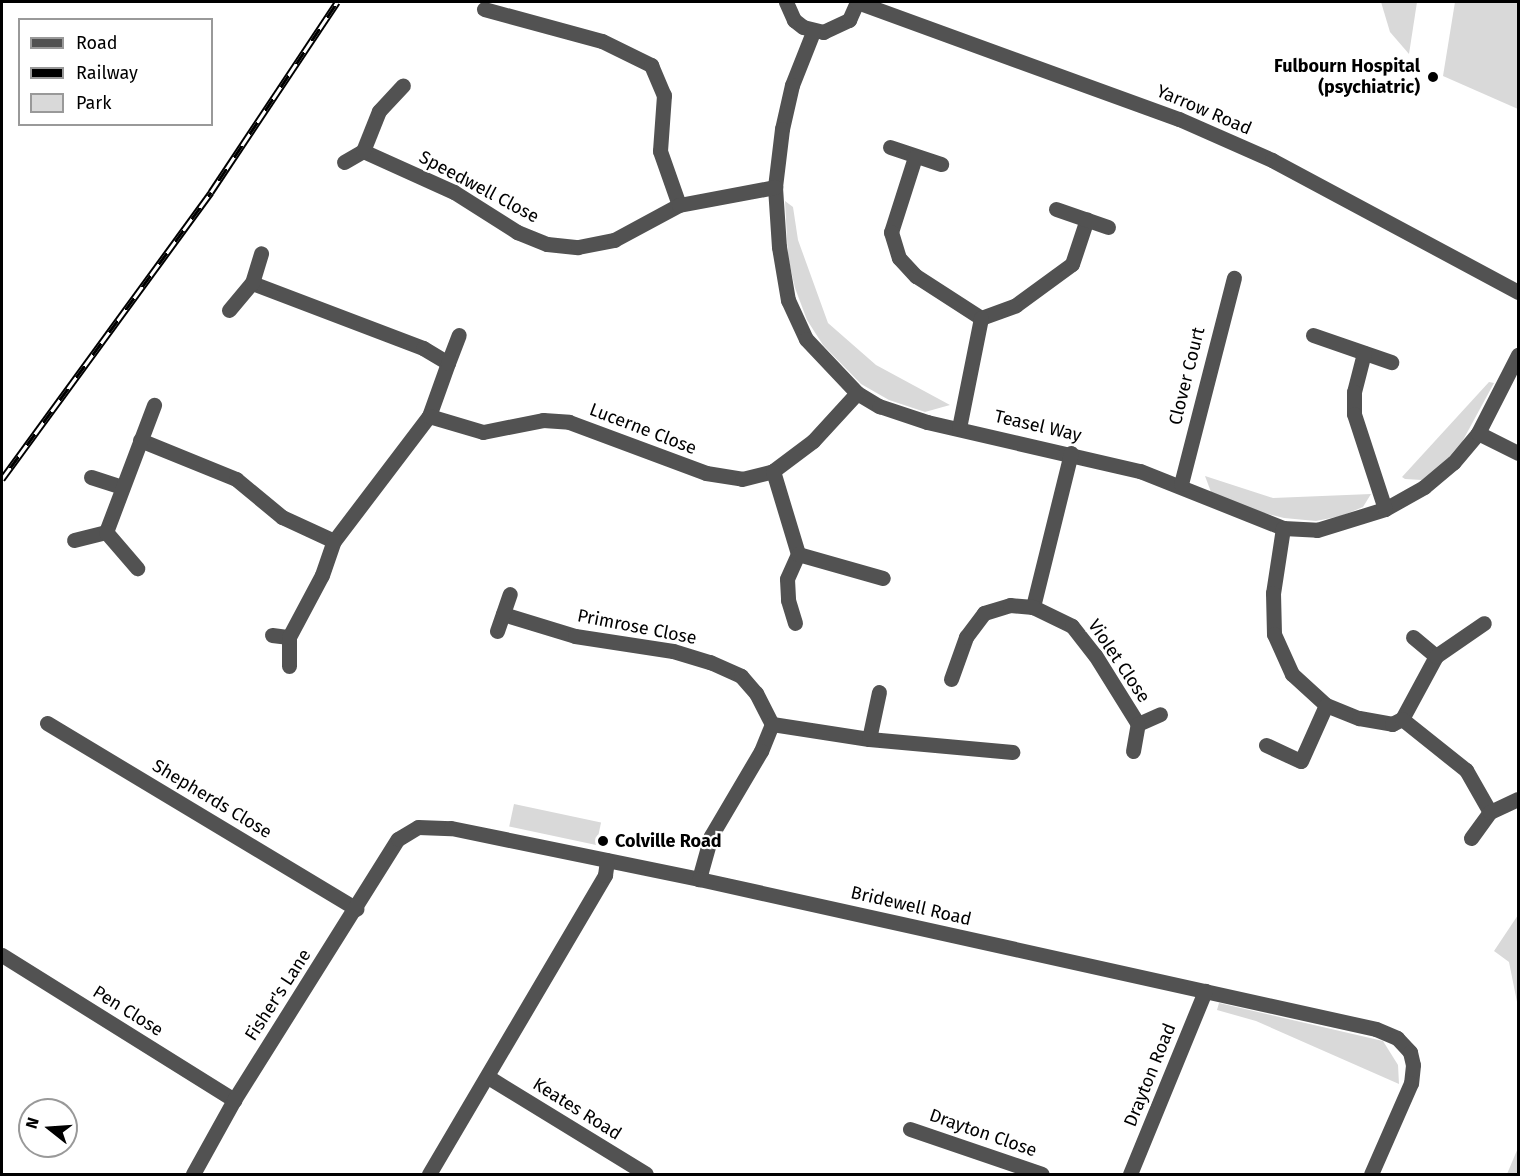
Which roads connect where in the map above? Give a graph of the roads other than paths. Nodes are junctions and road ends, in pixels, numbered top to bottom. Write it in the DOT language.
graph roads {
  1 [pos="786,2"];
  2 [pos="857,2"];
  3 [pos="484,9"];
  4 [pos="813,32"];
  5 [pos="403,85"];
  6 [pos="890,147"];
  7 [pos="363,151"];
  8 [pos="915,157"];
  9 [pos="344,162"];
  10 [pos="941,164"];
  11 [pos="775,187"];
  12 [pos="679,205"];
  13 [pos="1056,209"];
  14 [pos="1087,219"];
  15 [pos="1108,227"];
  16 [pos="261,253"];
  17 [pos="1234,279"];
  18 [pos="252,283"];
  19 [pos="1518,292"];
  20 [pos="230,310"];
  21 [pos="981,318"];
  22 [pos="459,335"];
  23 [pos="1313,335"];
  24 [pos="1364,353"];
  25 [pos="1518,356"];
  26 [pos="1391,362"];
  27 [pos="448,363"];
  28 [pos="857,393"];
  29 [pos="153,405"];
  30 [pos="429,416"];
  31 [pos="959,428"];
  32 [pos="1478,433"];
  33 [pos="140,440"];
  34 [pos="1071,453"];
  35 [pos="1518,453"];
  36 [pos="773,471"];
  37 [pos="91,477"];
  38 [pos="1181,484"];
  39 [pos="122,488"];
  40 [pos="1385,509"];
  41 [pos="1282,528"];
  42 [pos="106,531"];
  43 [pos="74,540"];
  44 [pos="334,541"];
  45 [pos="798,554"];
  46 [pos="137,568"];
  47 [pos="883,578"];
  48 [pos="510,594"];
  49 [pos="1033,607"];
  50 [pos="503,614"];
  51 [pos="795,623"];
  52 [pos="1484,623"];
  53 [pos="497,631"];
  54 [pos="272,635"];
  55 [pos="290,637"];
  56 [pos="1413,637"];
  57 [pos="1436,656"];
  58 [pos="289,666"];
  59 [pos="951,679"];
  60 [pos="879,692"];
  61 [pos="1326,705"];
  62 [pos="1160,714"];
  63 [pos="1402,719"];
  64 [pos="47,723"];
  65 [pos="772,724"];
  66 [pos="1138,724"];
  67 [pos="869,739"];
  68 [pos="1266,746"];
  69 [pos="1133,751"];
  70 [pos="1012,752"];
  71 [pos="1518,799"];
  72 [pos="1490,812"];
  73 [pos="1471,838"];
  74 [pos="398,839"];
  75 [pos="608,860"];
  76 [pos="699,879"];
  77 [pos="356,909"];
  78 [pos="2,955"];
  79 [pos="1205,991"];
  80 [pos="488,1077"];
  81 [pos="234,1100"];
  82 [pos="910,1129"];
  83 [pos="193,1174"];
  84 [pos="429,1174"];
  85 [pos="646,1174"];
  86 [pos="1042,1174"];
  87 [pos="1130,1174"];
  88 [pos="1371,1174"];
  1 -- 4 [label="street"];
  2 -- 4 [label="street, Yarrow Road"];
  2 -- 19 [label="street, Yarrow Road"];
  3 -- 12 [label="street"];
  4 -- 11 [label="street, Teasel Way"];
  5 -- 7 [label="street"];
  6 -- 8 [label="street"];
  7 -- 9 [label="street"];
  7 -- 12 [label="street, Speedwell Close"];
  8 -- 10 [label="street"];
  8 -- 21 [label="street"];
  11 -- 12 [label="street, Speedwell Close"];
  11 -- 28 [label="street, Teasel Way"];
  13 -- 14 [label="street"];
  14 -- 15 [label="street"];
  14 -- 21 [label="street"];
  16 -- 18 [label="street"];
  17 -- 38 [label="street, Clover Court"];
  18 -- 20 [label="street"];
  18 -- 27 [label="street"];
  21 -- 31 [label="street"];
  22 -- 27 [label="street"];
  23 -- 24 [label="street"];
  24 -- 26 [label="street"];
  24 -- 40 [label="street"];
  25 -- 32 [label="street, Teasel Way"];
  27 -- 30 [label="street"];
  28 -- 31 [label="street, Teasel Way"];
  28 -- 36 [label="street, Lucerne Close"];
  29 -- 33 [label="street"];
  30 -- 36 [label="street, Lucerne Close"];
  30 -- 44 [label="street"];
  31 -- 34 [label="street, Teasel Way"];
  32 -- 35 [label="street"];
  32 -- 40 [label="street, Teasel Way"];
  33 -- 39 [label="street"];
  33 -- 44 [label="street"];
  34 -- 38 [label="street, Teasel Way"];
  34 -- 49 [label="street"];
  36 -- 45 [label="street"];
  37 -- 39 [label="street"];
  38 -- 41 [label="street, Teasel Way"];
  39 -- 42 [label="street"];
  40 -- 41 [label="street, Teasel Way"];
  41 -- 61 [label="street"];
  42 -- 43 [label="street"];
  42 -- 46 [label="street"];
  44 -- 55 [label="street"];
  45 -- 47 [label="street"];
  45 -- 51 [label="street"];
  48 -- 50 [label="street"];
  49 -- 59 [label="street, Violet Close"];
  49 -- 66 [label="street, Violet Close"];
  50 -- 53 [label="street"];
  50 -- 65 [label="street, Primrose Close"];
  52 -- 57 [label="street"];
  54 -- 55 [label="street"];
  55 -- 58 [label="street"];
  56 -- 57 [label="street"];
  57 -- 63 [label="street"];
  60 -- 67 [label="street"];
  61 -- 63 [label="street"];
  61 -- 68 [label="street"];
  62 -- 66 [label="street, Violet Close"];
  63 -- 72 [label="street"];
  64 -- 77 [label="street, Shepherds Close"];
  65 -- 67 [label="street"];
  65 -- 76 [label="street"];
  66 -- 69 [label="street, Violet Close"];
  67 -- 70 [label="street"];
  71 -- 72 [label="street"];
  72 -- 73 [label="street"];
  74 -- 75 [label="street, Bridewell Road"];
  74 -- 77 [label="street, Fisher's Lane"];
  75 -- 76 [label="street, Bridewell Road"];
  75 -- 80 [label="street"];
  76 -- 79 [label="street, Bridewell Road"];
  77 -- 81 [label="street, Fisher's Lane"];
  78 -- 81 [label="street, Pen Close"];
  79 -- 87 [label="street, Drayton Road"];
  79 -- 88 [label="street, Bridewell Road"];
  80 -- 84 [label="street"];
  80 -- 85 [label="street, Keates Road"];
  81 -- 83 [label="street, Fisher's Lane"];
  82 -- 86 [label="street, Drayton Close"];
}
